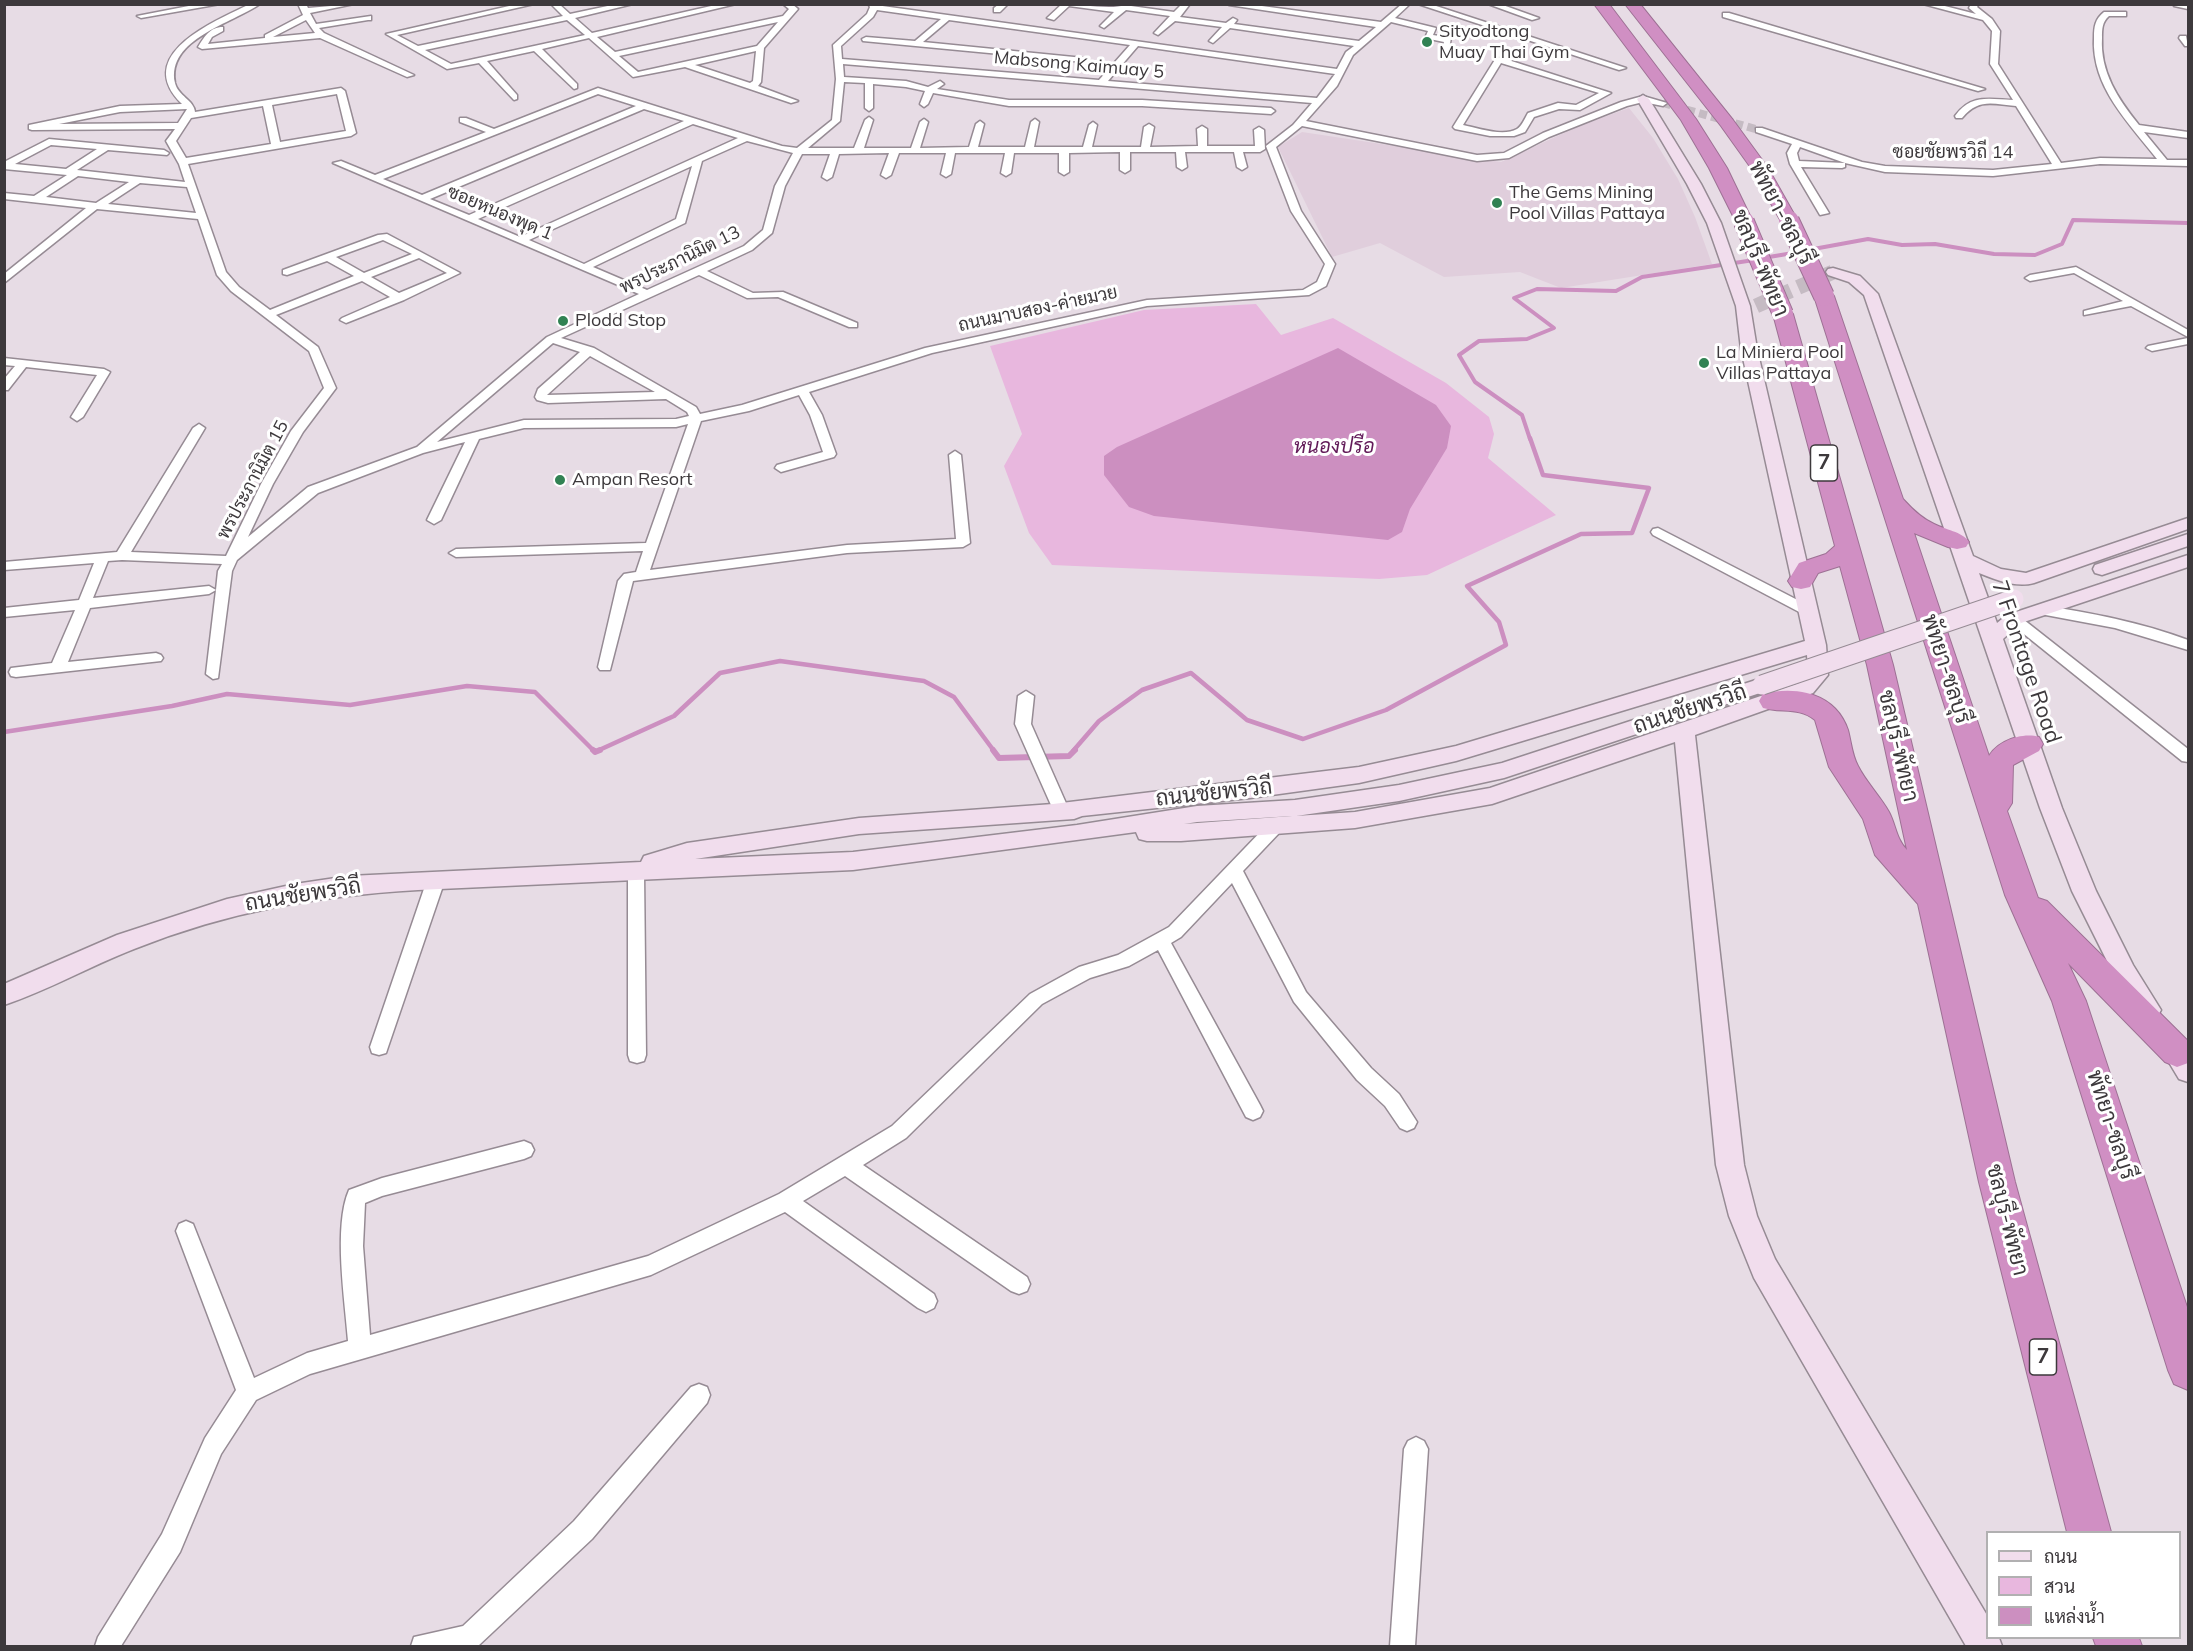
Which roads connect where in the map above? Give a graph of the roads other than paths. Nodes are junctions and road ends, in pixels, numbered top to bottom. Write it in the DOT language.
graph roads {
  1 [pos="216,4"];
  2 [pos="257,4"];
  3 [pos="270,4"];
  4 [pos="351,4"];
  5 [pos="531,4"];
  6 [pos="554,4"];
  7 [pos="630,4"];
  8 [pos="733,4"];
  9 [pos="786,4"];
  10 [pos="1005,4"];
  11 [pos="1068,4"];
  12 [pos="1187,4"];
  13 [pos="1421,4"];
  14 [pos="1491,4"];
  15 [pos="1601,4"];
  16 [pos="1632,4"];
  17 [pos="1926,4"];
  18 [pos="1975,4"];
  19 [pos="2177,4"];
  20 [pos="1233,5"];
  21 [pos="1406,5"];
  22 [pos="873,6"];
  23 [pos="2188,7"];
  24 [pos="1124,8"];
  25 [pos="305,10"];
  26 [pos="997,10"];
  27 [pos="1239,13"];
  28 [pos="2123,14"];
  29 [pos="1725,15"];
  30 [pos="141,16"];
  31 [pos="569,17"];
  32 [pos="948,17"];
  33 [pos="1175,17"];
  34 [pos="368,18"];
  35 [pos="787,18"];
  36 [pos="1051,18"];
  37 [pos="1535,18"];
  38 [pos="1987,19"];
  39 [pos="1386,22"];
  40 [pos="1104,26"];
  41 [pos="1227,26"];
  42 [pos="313,27"];
  43 [pos="1025,28"];
  44 [pos="1158,33"];
  45 [pos="321,35"];
  46 [pos="927,35"];
  47 [pos="592,36"];
  48 [pos="350,37"];
  49 [pos="1018,37"];
  50 [pos="866,39"];
  51 [pos="259,41"];
  52 [pos="333,41"];
  53 [pos="1213,41"];
  54 [pos="1136,44"];
  55 [pos="1360,44"];
  56 [pos="915,45"];
  57 [pos="1062,46"];
  58 [pos="536,48"];
  59 [pos="760,48"];
  60 [pos="416,49"];
  61 [pos="985,52"];
  62 [pos="1445,52"];
  63 [pos="1004,54"];
  64 [pos="614,55"];
  65 [pos="481,60"];
  66 [pos="838,61"];
  67 [pos="685,64"];
  68 [pos="1994,64"];
  69 [pos="1078,67"];
  70 [pos="968,68"];
  71 [pos="1622,68"];
  72 [pos="1340,72"];
  73 [pos="410,75"];
  74 [pos="840,79"];
  75 [pos="869,82"];
  76 [pos="1102,82"];
  77 [pos="1985,83"];
  78 [pos="1020,84"];
  79 [pos="574,86"];
  80 [pos="751,87"];
  81 [pos="931,88"];
  82 [pos="514,97"];
  83 [pos="1643,99"];
  84 [pos="1987,100"];
  85 [pos="794,101"];
  86 [pos="1317,101"];
  87 [pos="1663,102"];
  88 [pos="2018,103"];
  89 [pos="267,104"];
  90 [pos="924,104"];
  91 [pos="643,106"];
  92 [pos="869,108"];
  93 [pos="190,110"];
  94 [pos="1271,111"];
  95 [pos="1959,116"];
  96 [pos="463,120"];
  97 [pos="869,120"];
  98 [pos="692,121"];
  99 [pos="924,122"];
  100 [pos="1035,122"];
  101 [pos="1300,123"];
  102 [pos="980,124"];
  103 [pos="1092,125"];
  104 [pos="182,126"];
  105 [pos="1149,127"];
  106 [pos="2138,128"];
  107 [pos="1202,129"];
  108 [pos="1259,130"];
  109 [pos="1523,130"];
  110 [pos="1759,130"];
  111 [pos="495,132"];
  112 [pos="1546,135"];
  113 [pos="2188,135"];
  114 [pos="746,138"];
  115 [pos="1796,145"];
  116 [pos="276,146"];
  117 [pos="106,147"];
  118 [pos="1238,149"];
  119 [pos="895,150"];
  120 [pos="915,150"];
  121 [pos="951,150"];
  122 [pos="973,150"];
  123 [pos="1010,150"];
  124 [pos="1029,150"];
  125 [pos="1064,150"];
  126 [pos="1088,150"];
  127 [pos="1125,150"];
  128 [pos="1145,150"];
  129 [pos="1180,150"];
  130 [pos="1203,150"];
  131 [pos="799,151"];
  132 [pos="835,151"];
  133 [pos="858,151"];
  134 [pos="164,153"];
  135 [pos="698,160"];
  136 [pos="181,162"];
  137 [pos="2164,162"];
  138 [pos="338,163"];
  139 [pos="2188,163"];
  140 [pos="1795,164"];
  141 [pos="1860,165"];
  142 [pos="2058,165"];
  143 [pos="5,166"];
  144 [pos="17,167"];
  145 [pos="1182,167"];
  146 [pos="1242,167"];
  147 [pos="1125,170"];
  148 [pos="1064,172"];
  149 [pos="73,173"];
  150 [pos="1006,173"];
  151 [pos="946,174"];
  152 [pos="4,175"];
  153 [pos="886,175"];
  154 [pos="827,177"];
  155 [pos="376,178"];
  156 [pos="139,179"];
  157 [pos="191,185"];
  158 [pos="4,196"];
  159 [pos="423,198"];
  160 [pos="34,200"];
  161 [pos="96,206"];
  162 [pos="1824,213"];
  163 [pos="203,217"];
  164 [pos="471,218"];
  165 [pos="521,240"];
  166 [pos="422,255"];
  167 [pos="328,256"];
  168 [pos="585,267"];
  169 [pos="699,271"];
  170 [pos="287,272"];
  171 [pos="1833,272"];
  172 [pos="364,276"];
  173 [pos="2030,278"];
  174 [pos="4,280"];
  175 [pos="649,295"];
  176 [pos="400,298"];
  177 [pos="2133,302"];
  178 [pos="2088,313"];
  179 [pos="269,314"];
  180 [pos="346,320"];
  181 [pos="854,325"];
  182 [pos="2188,334"];
  183 [pos="551,339"];
  184 [pos="2188,341"];
  185 [pos="2152,348"];
  186 [pos="590,350"];
  187 [pos="4,361"];
  188 [pos="23,363"];
  189 [pos="4,387"];
  190 [pos="802,390"];
  191 [pos="669,395"];
  192 [pos="77,417"];
  193 [pos="696,418"];
  194 [pos="200,428"];
  195 [pos="474,436"];
  196 [pos="419,450"];
  197 [pos="955,455"];
  198 [pos="781,468"];
  199 [pos="1892,501"];
  200 [pos="434,520"];
  201 [pos="2188,523"];
  202 [pos="1658,532"];
  203 [pos="2188,540"];
  204 [pos="650,547"];
  205 [pos="1848,547"];
  206 [pos="1961,550"];
  207 [pos="456,553"];
  208 [pos="122,556"];
  209 [pos="103,558"];
  210 [pos="229,560"];
  211 [pos="2188,561"];
  212 [pos="4,566"];
  213 [pos="642,573"];
  214 [pos="2027,579"];
  215 [pos="1801,581"];
  216 [pos="209,590"];
  217 [pos="83,604"];
  218 [pos="2040,610"];
  219 [pos="1808,611"];
  220 [pos="4,613"];
  221 [pos="2014,619"];
  222 [pos="1992,638"];
  223 [pos="1816,645"];
  224 [pos="2188,645"];
  225 [pos="156,658"];
  226 [pos="605,667"];
  227 [pos="58,668"];
  228 [pos="16,672"];
  229 [pos="213,674"];
  230 [pos="1767,693"];
  231 [pos="1026,696"];
  232 [pos="1684,729"];
  233 [pos="2029,744"];
  234 [pos="2188,757"];
  235 [pos="1061,810"];
  236 [pos="1178,816"];
  237 [pos="1997,821"];
  238 [pos="859,826"];
  239 [pos="1275,827"];
  240 [pos="1077,832"];
  241 [pos="853,861"];
  242 [pos="1235,871"];
  243 [pos="628,872"];
  244 [pos="436,880"];
  245 [pos="2021,895"];
  246 [pos="1934,901"];
  247 [pos="1161,940"];
  248 [pos="4,994"];
  249 [pos="379,1047"];
  250 [pos="637,1055"];
  251 [pos="2183,1062"];
  252 [pos="1253,1111"];
  253 [pos="1407,1122"];
  254 [pos="524,1150"];
  255 [pos="846,1165"];
  256 [pos="786,1201"];
  257 [pos="186,1231"];
  258 [pos="1019,1284"];
  259 [pos="926,1301"];
  260 [pos="360,1350"];
  261 [pos="2188,1370"];
  262 [pos="248,1392"];
  263 [pos="699,1395"];
  264 [pos="1416,1449"];
  265 [pos="2088,1531"];
  266 [pos="107,1647"];
  267 [pos="423,1647"];
  268 [pos="1402,1647"];
  269 [pos="1985,1647"];
  1 -- 30 [label="street"];
  2 -- 93 [label="street"];
  3 -- 51 [label="street"];
  4 -- 25 [label="street"];
  5 -- 60 [label="street"];
  6 -- 31 [label="street"];
  7 -- 31 [label="street"];
  8 -- 47 [label="street"];
  9 -- 35 [label="street"];
  10 -- 26 [label="street"];
  11 -- 24 [label="street"];
  11 -- 36 [label="street"];
  12 -- 33 [label="street"];
  13 -- 71 [label="street"];
  14 -- 37 [label="street"];
  15 -- 205 [label="highway, ชลบุรี-พัทยา / 7, bridge"];
  16 -- 199 [label="highway, พัทยา-ชลบุรี, bridge"];
  17 -- 38 [label="street"];
  18 -- 38 [label="street"];
  19 -- 23 [label="street"];
  20 -- 39 [label="street"];
  21 -- 39 [label="street, ถนนมาบสอง-ค่ายมวย"];
  22 -- 32 [label="street"];
  22 -- 66 [label="street, พรประภานิมิต 13"];
  24 -- 33 [label="street"];
  24 -- 40 [label="street"];
  25 -- 42 [label="street"];
  25 -- 51 [label="street"];
  27 -- 41 [label="street"];
  28 -- 106 [label="street"];
  29 -- 77 [label="street"];
  31 -- 47 [label="street"];
  31 -- 60 [label="street"];
  32 -- 43 [label="street"];
  32 -- 46 [label="street"];
  33 -- 41 [label="street"];
  33 -- 44 [label="street"];
  34 -- 42 [label="street"];
  35 -- 59 [label="street"];
  35 -- 64 [label="street"];
  38 -- 68 [label="street"];
  39 -- 55 [label="street, ถนนมาบสอง-ค่ายมวย"];
  39 -- 62 [label="street"];
  41 -- 53 [label="street"];
  41 -- 55 [label="street"];
  42 -- 45 [label="street"];
  43 -- 49 [label="street"];
  43 -- 57 [label="street"];
  45 -- 51 [label="street"];
  45 -- 52 [label="street"];
  46 -- 56 [label="street"];
  46 -- 63 [label="street"];
  47 -- 58 [label="street"];
  47 -- 64 [label="street"];
  48 -- 52 [label="street"];
  50 -- 56 [label="street"];
  52 -- 73 [label="street"];
  54 -- 57 [label="street"];
  54 -- 72 [label="street"];
  54 -- 76 [label="street"];
  55 -- 72 [label="street, ถนนมาบสอง-ค่ายมวย"];
  56 -- 61 [label="street"];
  57 -- 63 [label="street"];
  57 -- 69 [label="street"];
  58 -- 65 [label="street"];
  58 -- 79 [label="street"];
  59 -- 67 [label="street"];
  59 -- 80 [label="street"];
  60 -- 65 [label="street"];
  61 -- 63 [label="street"];
  61 -- 70 [label="street"];
  64 -- 67 [label="street"];
  65 -- 82 [label="street"];
  66 -- 74 [label="street, พรประภานิมิต 13"];
  66 -- 86 [label="street, Mabsong Kaimuay 5"];
  67 -- 80 [label="street"];
  68 -- 77 [label="street"];
  68 -- 88 [label="street"];
  72 -- 86 [label="street, ถนนมาบสอง-ค่ายมวย"];
  74 -- 75 [label="street"];
  74 -- 131 [label="street, พรประภานิมิต 13"];
  75 -- 81 [label="street"];
  75 -- 92 [label="street"];
  77 -- 84 [label="street"];
  78 -- 81 [label="street"];
  80 -- 85 [label="street"];
  81 -- 90 [label="street"];
  81 -- 94 [label="street"];
  83 -- 87 [label="street"];
  83 -- 112 [label="street"];
  83 -- 215 [label="main road"];
  84 -- 88 [label="street"];
  84 -- 95 [label="street"];
  86 -- 101 [label="street, ถนนมาบสอง-ค่ายมวย"];
  88 -- 142 [label="street"];
  89 -- 93 [label="street"];
  89 -- 116 [label="street"];
  89 -- 116 [label="street"];
  91 -- 98 [label="street"];
  91 -- 111 [label="street"];
  91 -- 159 [label="street"];
  93 -- 104 [label="street, พรประภานิมิต 15"];
  93 -- 104 [label="street"];
  96 -- 111 [label="street"];
  97 -- 133 [label="street"];
  98 -- 114 [label="street"];
  98 -- 164 [label="street"];
  99 -- 120 [label="street"];
  100 -- 124 [label="street"];
  101 -- 112 [label="street"];
  101 -- 190 [label="street, ถนนมาบสอง-ค่ายมวย"];
  102 -- 122 [label="street"];
  103 -- 126 [label="street"];
  104 -- 136 [label="street, พรประภานิมิต 15"];
  105 -- 128 [label="street"];
  106 -- 113 [label="street"];
  106 -- 137 [label="street"];
  107 -- 130 [label="street"];
  108 -- 118 [label="street"];
  109 -- 109 [label="street"];
  109 -- 112 [label="street"];
  110 -- 115 [label="street, ซอยชัยพรวิถี 14"];
  111 -- 155 [label="street"];
  114 -- 131 [label="street"];
  114 -- 135 [label="street"];
  115 -- 140 [label="street"];
  115 -- 141 [label="street, ซอยชัยพรวิถี 14"];
  116 -- 136 [label="street"];
  117 -- 134 [label="street"];
  117 -- 143 [label="street"];
  117 -- 149 [label="street"];
  118 -- 130 [label="street"];
  118 -- 146 [label="street"];
  119 -- 120 [label="street"];
  119 -- 133 [label="street"];
  119 -- 153 [label="street"];
  120 -- 121 [label="street"];
  121 -- 122 [label="street"];
  121 -- 151 [label="street"];
  122 -- 123 [label="street"];
  123 -- 124 [label="street"];
  123 -- 150 [label="street"];
  124 -- 125 [label="street"];
  125 -- 126 [label="street"];
  125 -- 148 [label="street"];
  126 -- 127 [label="street"];
  127 -- 128 [label="street"];
  127 -- 147 [label="street"];
  128 -- 129 [label="street"];
  129 -- 130 [label="street"];
  129 -- 145 [label="street"];
  131 -- 132 [label="street"];
  131 -- 169 [label="street, พรประภานิมิต 13"];
  132 -- 133 [label="street"];
  132 -- 154 [label="street"];
  135 -- 165 [label="street"];
  135 -- 168 [label="street"];
  136 -- 157 [label="street, พรประภานิมิต 15"];
  137 -- 139 [label="street, ซอยชัยพรวิถี 14"];
  137 -- 142 [label="street, ซอยชัยพรวิถี 14"];
  138 -- 155 [label="street, ซอยหนองพุด 1"];
  140 -- 141 [label="street"];
  140 -- 162 [label="street"];
  141 -- 142 [label="street, ซอยชัยพรวิถี 14"];
  143 -- 144 [label="street"];
  144 -- 149 [label="street"];
  144 -- 152 [label="street"];
  149 -- 156 [label="street"];
  149 -- 160 [label="street"];
  155 -- 159 [label="street, ซอยหนองพุด 1"];
  156 -- 157 [label="street"];
  156 -- 161 [label="street"];
  157 -- 163 [label="street, พรประภานิมิต 15"];
  158 -- 160 [label="street"];
  159 -- 164 [label="street, ซอยหนองพุด 1"];
  160 -- 161 [label="street"];
  161 -- 163 [label="street"];
  161 -- 174 [label="street"];
  163 -- 179 [label="street, พรประภานิมิต 15"];
  164 -- 165 [label="street, ซอยหนองพุด 1"];
  165 -- 168 [label="street, ซอยหนองพุด 1"];
  166 -- 167 [label="street"];
  166 -- 172 [label="street"];
  166 -- 176 [label="street"];
  167 -- 170 [label="street"];
  167 -- 172 [label="street"];
  168 -- 175 [label="street, ซอยหนองพุด 1"];
  169 -- 175 [label="street, พรประภานิมิต 13"];
  169 -- 181 [label="street"];
  171 -- 206 [label="main road, 7 Frontage Road"];
  172 -- 176 [label="street"];
  172 -- 179 [label="street"];
  173 -- 177 [label="street"];
  175 -- 183 [label="street, พรประภานิมิต 13"];
  176 -- 180 [label="street"];
  177 -- 178 [label="street"];
  177 -- 182 [label="street"];
  179 -- 210 [label="street, พรประภานิมิต 15"];
  183 -- 186 [label="street"];
  183 -- 196 [label="street, พรประภานิมิต 13"];
  184 -- 185 [label="street"];
  186 -- 191 [label="street"];
  186 -- 191 [label="street"];
  187 -- 188 [label="street"];
  188 -- 189 [label="street"];
  188 -- 192 [label="street"];
  190 -- 193 [label="street, ถนนมาบสอง-ค่ายมวย"];
  190 -- 198 [label="street"];
  191 -- 193 [label="street"];
  193 -- 195 [label="street, ถนนมาบสอง-ค่ายมวย"];
  193 -- 204 [label="street"];
  194 -- 208 [label="street"];
  195 -- 196 [label="street, ถนนมาบสอง-ค่ายมวย"];
  195 -- 200 [label="street"];
  196 -- 210 [label="street"];
  197 -- 213 [label="street"];
  199 -- 206 [label="highway"];
  199 -- 237 [label="highway, พัทยา-ชลบุรี"];
  201 -- 214 [label="main road"];
  202 -- 219 [label="street"];
  203 -- 230 [label="main road, ถนนชัยพรวิถี, bridge"];
  204 -- 207 [label="street"];
  204 -- 213 [label="street"];
  205 -- 215 [label="highway"];
  205 -- 246 [label="highway, ชลบุรี-พัทยา / 7"];
  206 -- 214 [label="main road"];
  206 -- 222 [label="main road, 7 Frontage Road"];
  208 -- 209 [label="street"];
  208 -- 210 [label="street"];
  209 -- 212 [label="street"];
  209 -- 217 [label="street"];
  210 -- 229 [label="street"];
  211 -- 218 [label="main road"];
  213 -- 226 [label="street"];
  214 -- 218 [label="main road"];
  215 -- 219 [label="main road"];
  216 -- 217 [label="street"];
  217 -- 220 [label="street"];
  217 -- 227 [label="street"];
  218 -- 221 [label="main road"];
  218 -- 224 [label="street"];
  219 -- 223 [label="main road"];
  221 -- 222 [label="main road"];
  221 -- 234 [label="street"];
  222 -- 233 [label="main road, 7 Frontage Road"];
  223 -- 230 [label="main road, ถนนชัยพรวิถี"];
  223 -- 235 [label="main road, ถนนชัยพรวิถี"];
  225 -- 227 [label="street"];
  227 -- 228 [label="street"];
  230 -- 232 [label="main road, ถนนชัยพรวิถี"];
  230 -- 236 [label="main road, ถนนชัยพรวิถี"];
  230 -- 246 [label="highway"];
  231 -- 235 [label="street"];
  232 -- 239 [label="main road, ถนนชัยพรวิถี"];
  232 -- 269 [label="main road"];
  233 -- 237 [label="highway"];
  233 -- 251 [label="main road, 7 Frontage Road"];
  235 -- 236 [label="main road, ถนนชัยพรวิถี"];
  235 -- 238 [label="main road, ถนนชัยพรวิถี"];
  236 -- 240 [label="main road, ถนนชัยพรวิถี"];
  237 -- 245 [label="highway, พัทยา-ชลบุรี"];
  238 -- 241 [label="main road"];
  238 -- 243 [label="main road, ถนนชัยพรวิถี"];
  239 -- 240 [label="main road, ถนนชัยพรวิถี"];
  239 -- 242 [label="street"];
  240 -- 241 [label="main road, ถนนชัยพรวิถี"];
  241 -- 243 [label="main road, ถนนชัยพรวิถี"];
  242 -- 247 [label="street"];
  242 -- 253 [label="street"];
  243 -- 244 [label="main road, ถนนชัยพรวิถี"];
  243 -- 250 [label="street"];
  244 -- 248 [label="main road, ถนนชัยพรวิถี"];
  244 -- 249 [label="street"];
  245 -- 251 [label="highway"];
  245 -- 261 [label="highway, พัทยา-ชลบุรี"];
  246 -- 265 [label="highway, ชลบุรี-พัทยา / 7"];
  247 -- 252 [label="street"];
  247 -- 255 [label="street"];
  254 -- 260 [label="street"];
  255 -- 256 [label="street"];
  255 -- 258 [label="street"];
  256 -- 259 [label="street"];
  256 -- 260 [label="street"];
  257 -- 262 [label="street"];
  260 -- 262 [label="street"];
  262 -- 266 [label="street"];
  263 -- 267 [label="street"];
  264 -- 268 [label="street"];
}
